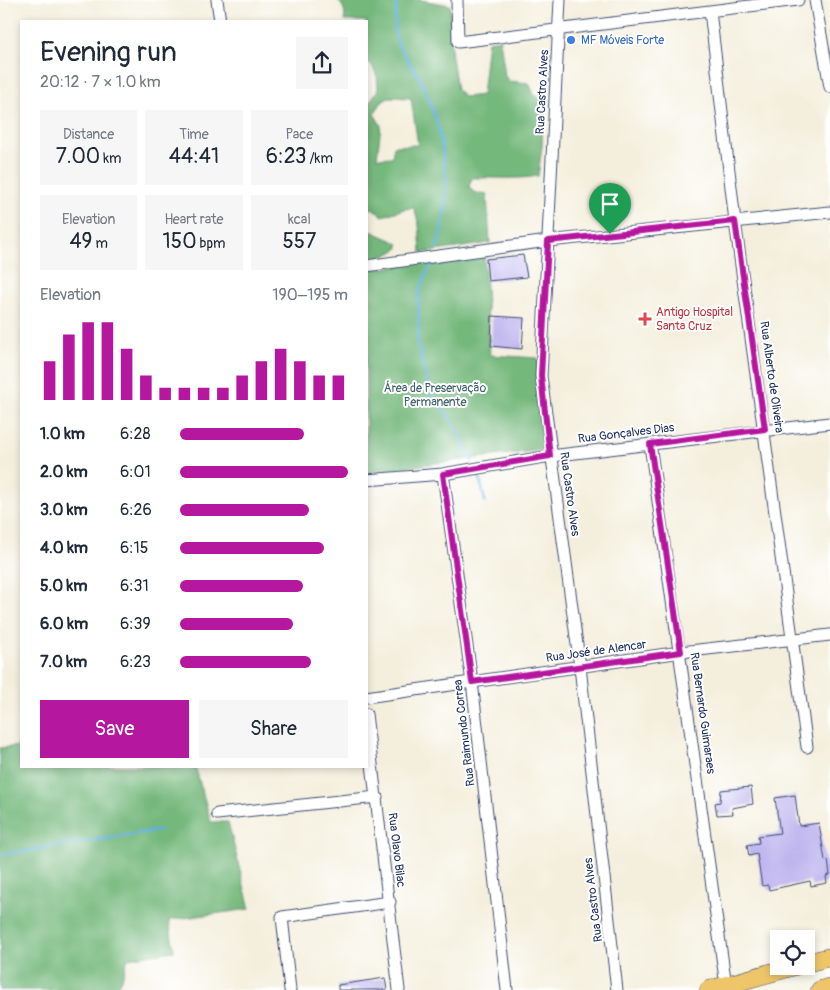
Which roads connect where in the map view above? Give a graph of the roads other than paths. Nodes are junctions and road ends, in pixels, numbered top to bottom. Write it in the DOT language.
graph roads {
  1 [pos="218,0"];
  2 [pos="457,0"];
  3 [pos="560,0"];
  4 [pos="798,0"];
  5 [pos="815,0"];
  6 [pos="710,11"];
  7 [pos="220,20"];
  8 [pos="559,29"];
  9 [pos="830,87"];
  10 [pos="830,212"];
  11 [pos="735,221"];
  12 [pos="548,241"];
  13 [pos="368,266"];
  14 [pos="830,423"];
  15 [pos="765,429"];
  16 [pos="650,444"];
  17 [pos="550,456"];
  18 [pos="443,474"];
  19 [pos="368,480"];
  20 [pos="830,635"];
  21 [pos="793,639"];
  22 [pos="681,652"];
  23 [pos="580,667"];
  24 [pos="472,682"];
  25 [pos="368,697"];
  26 [pos="368,729"];
  27 [pos="807,747"];
  28 [pos="377,797"];
  29 [pos="217,814"];
  30 [pos="390,902"];
  31 [pos="830,957"];
  32 [pos="815,961"];
  33 [pos="770,973"];
  34 [pos="830,987"];
  35 [pos="717,988"];
  36 [pos="290,990"];
  37 [pos="399,990"];
  38 [pos="507,990"];
  39 [pos="617,990"];
  40 [pos="820,990"];
  1 -- 7 [label="street"];
  2 -- 8 [label="street"];
  3 -- 8 [label="street, Rua Castro Alves"];
  4 -- 6 [label="street"];
  5 -- 9 [label="street"];
  6 -- 8 [label="street"];
  6 -- 11 [label="street, Rua Alberto de Oliveira"];
  8 -- 12 [label="street, Rua Castro Alves"];
  10 -- 11 [label="street"];
  11 -- 12 [label="street"];
  11 -- 15 [label="street, Rua Alberto de Oliveira"];
  12 -- 13 [label="street"];
  12 -- 17 [label="street, Rua Castro Alves"];
  14 -- 15 [label="street, Rua Gonçalves Dias"];
  15 -- 16 [label="street, Rua Gonçalves Dias"];
  15 -- 21 [label="street, Rua Alberto de Oliveira"];
  16 -- 17 [label="street, Rua Gonçalves Dias"];
  16 -- 22 [label="street, Rua Bernardo Guimaraes"];
  17 -- 18 [label="street, Rua Gonçalves Dias"];
  17 -- 23 [label="street, Rua Castro Alves"];
  18 -- 19 [label="street, Rua Gonçalves Dias"];
  18 -- 24 [label="street, Rua Raimundo Correa"];
  20 -- 21 [label="street, Rua José de Alencar"];
  21 -- 22 [label="street, Rua José de Alencar"];
  21 -- 27 [label="street, Rua Alberto de Oliveira"];
  22 -- 23 [label="street, Rua José de Alencar"];
  22 -- 35 [label="street, Rua Bernardo Guimaraes"];
  23 -- 24 [label="street, Rua José de Alencar"];
  23 -- 39 [label="street, Rua Castro Alves"];
  24 -- 25 [label="street, Rua José de Alencar"];
  24 -- 38 [label="street, Rua Raimundo Correa"];
  26 -- 28 [label="street, Rua Olavo Bilac"];
  28 -- 29 [label="street"];
  28 -- 30 [label="street, Rua Olavo Bilac"];
  30 -- 36 [label="street"];
  30 -- 37 [label="street, Rua Olavo Bilac"];
  31 -- 32 [label="main road"];
  33 -- 35 [label="main road"];
  34 -- 40 [label="main road"];
}
